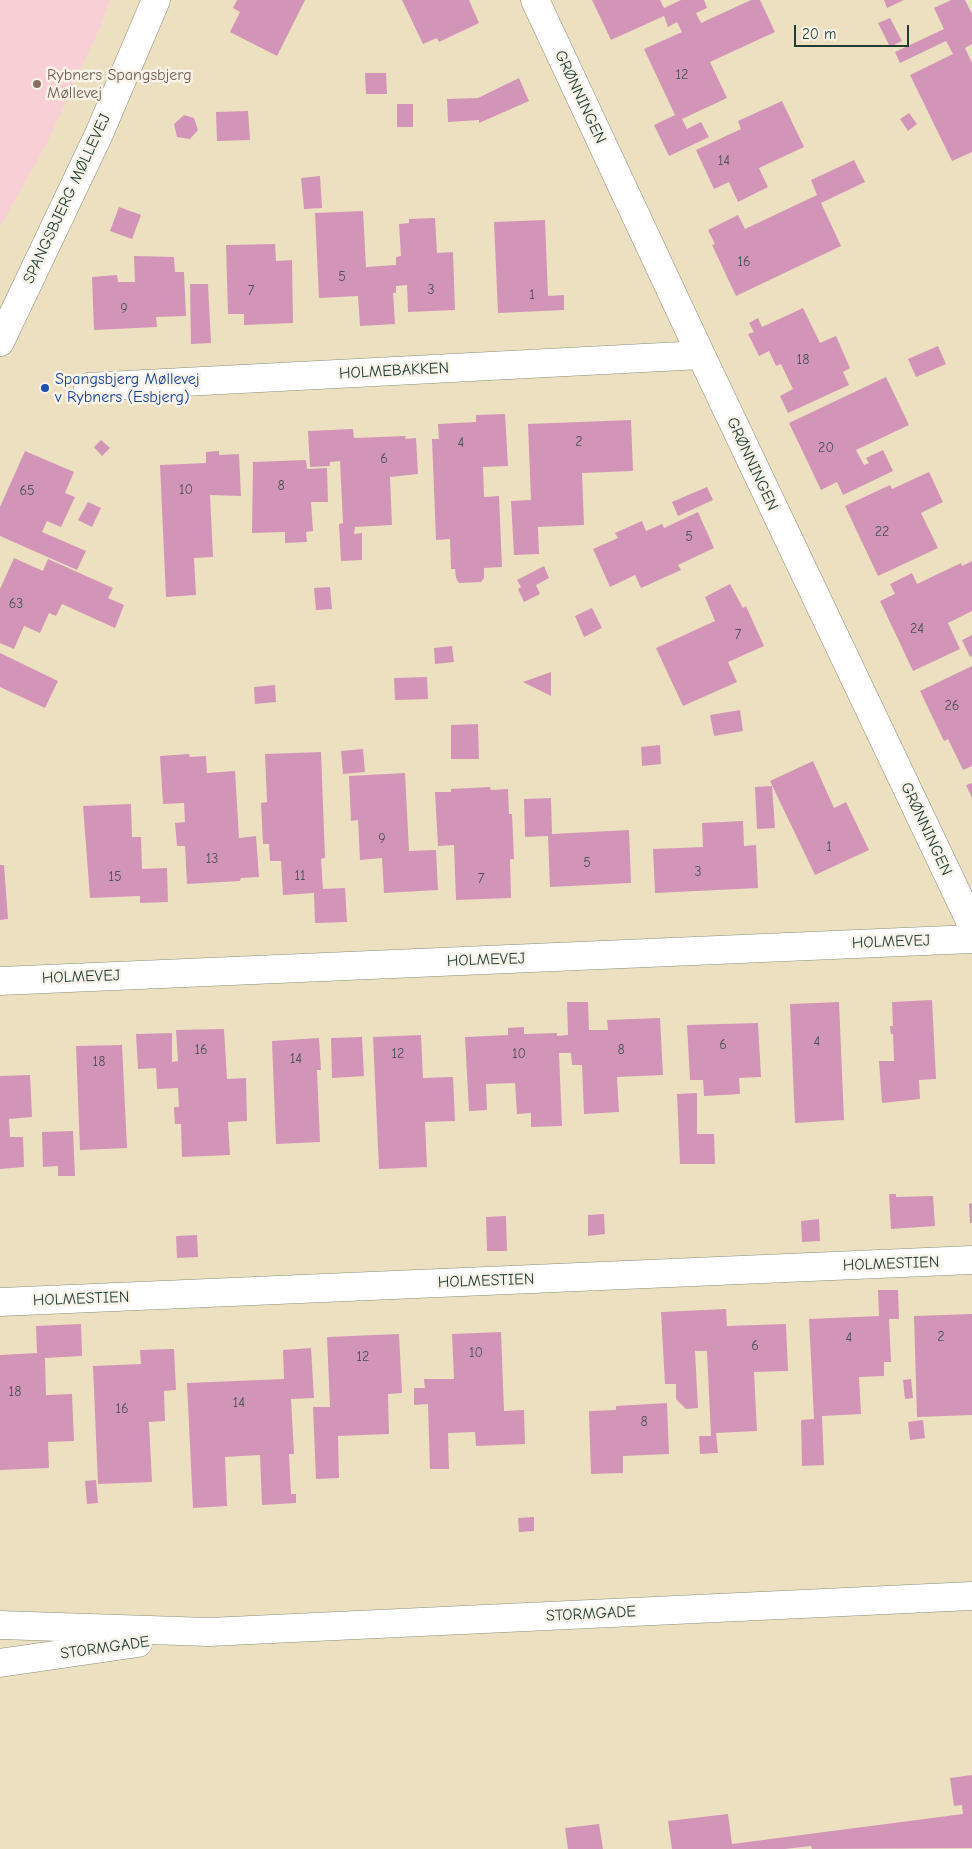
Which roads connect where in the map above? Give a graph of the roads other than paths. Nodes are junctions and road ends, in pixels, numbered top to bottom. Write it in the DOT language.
graph roads {
  1 [pos="156,0"];
  2 [pos="535,0"];
  3 [pos="0,342"];
  4 [pos="700,355"];
  5 [pos="88,388"];
  6 [pos="972,926"];
  7 [pos="972,938"];
  8 [pos="0,981"];
  9 [pos="972,1260"];
  10 [pos="0,1302"];
  11 [pos="972,1596"];
  12 [pos="0,1625"];
  13 [pos="209,1632"];
  14 [pos="0,1663"];
  1 -- 3 [label="street, SPANGSBJERG MØLLEVEJ"];
  2 -- 4 [label="street, GRØNNINGEN"];
  4 -- 5 [label="street, HOLMEBAKKEN"];
  4 -- 6 [label="street, GRØNNINGEN"];
  7 -- 8 [label="street, HOLMEVEJ"];
  9 -- 10 [label="street, HOLMESTIEN"];
  11 -- 13 [label="street, STORMGADE"];
  12 -- 13 [label="street, STORMGADE"];
  13 -- 14 [label="street, STORMGADE"];
}
